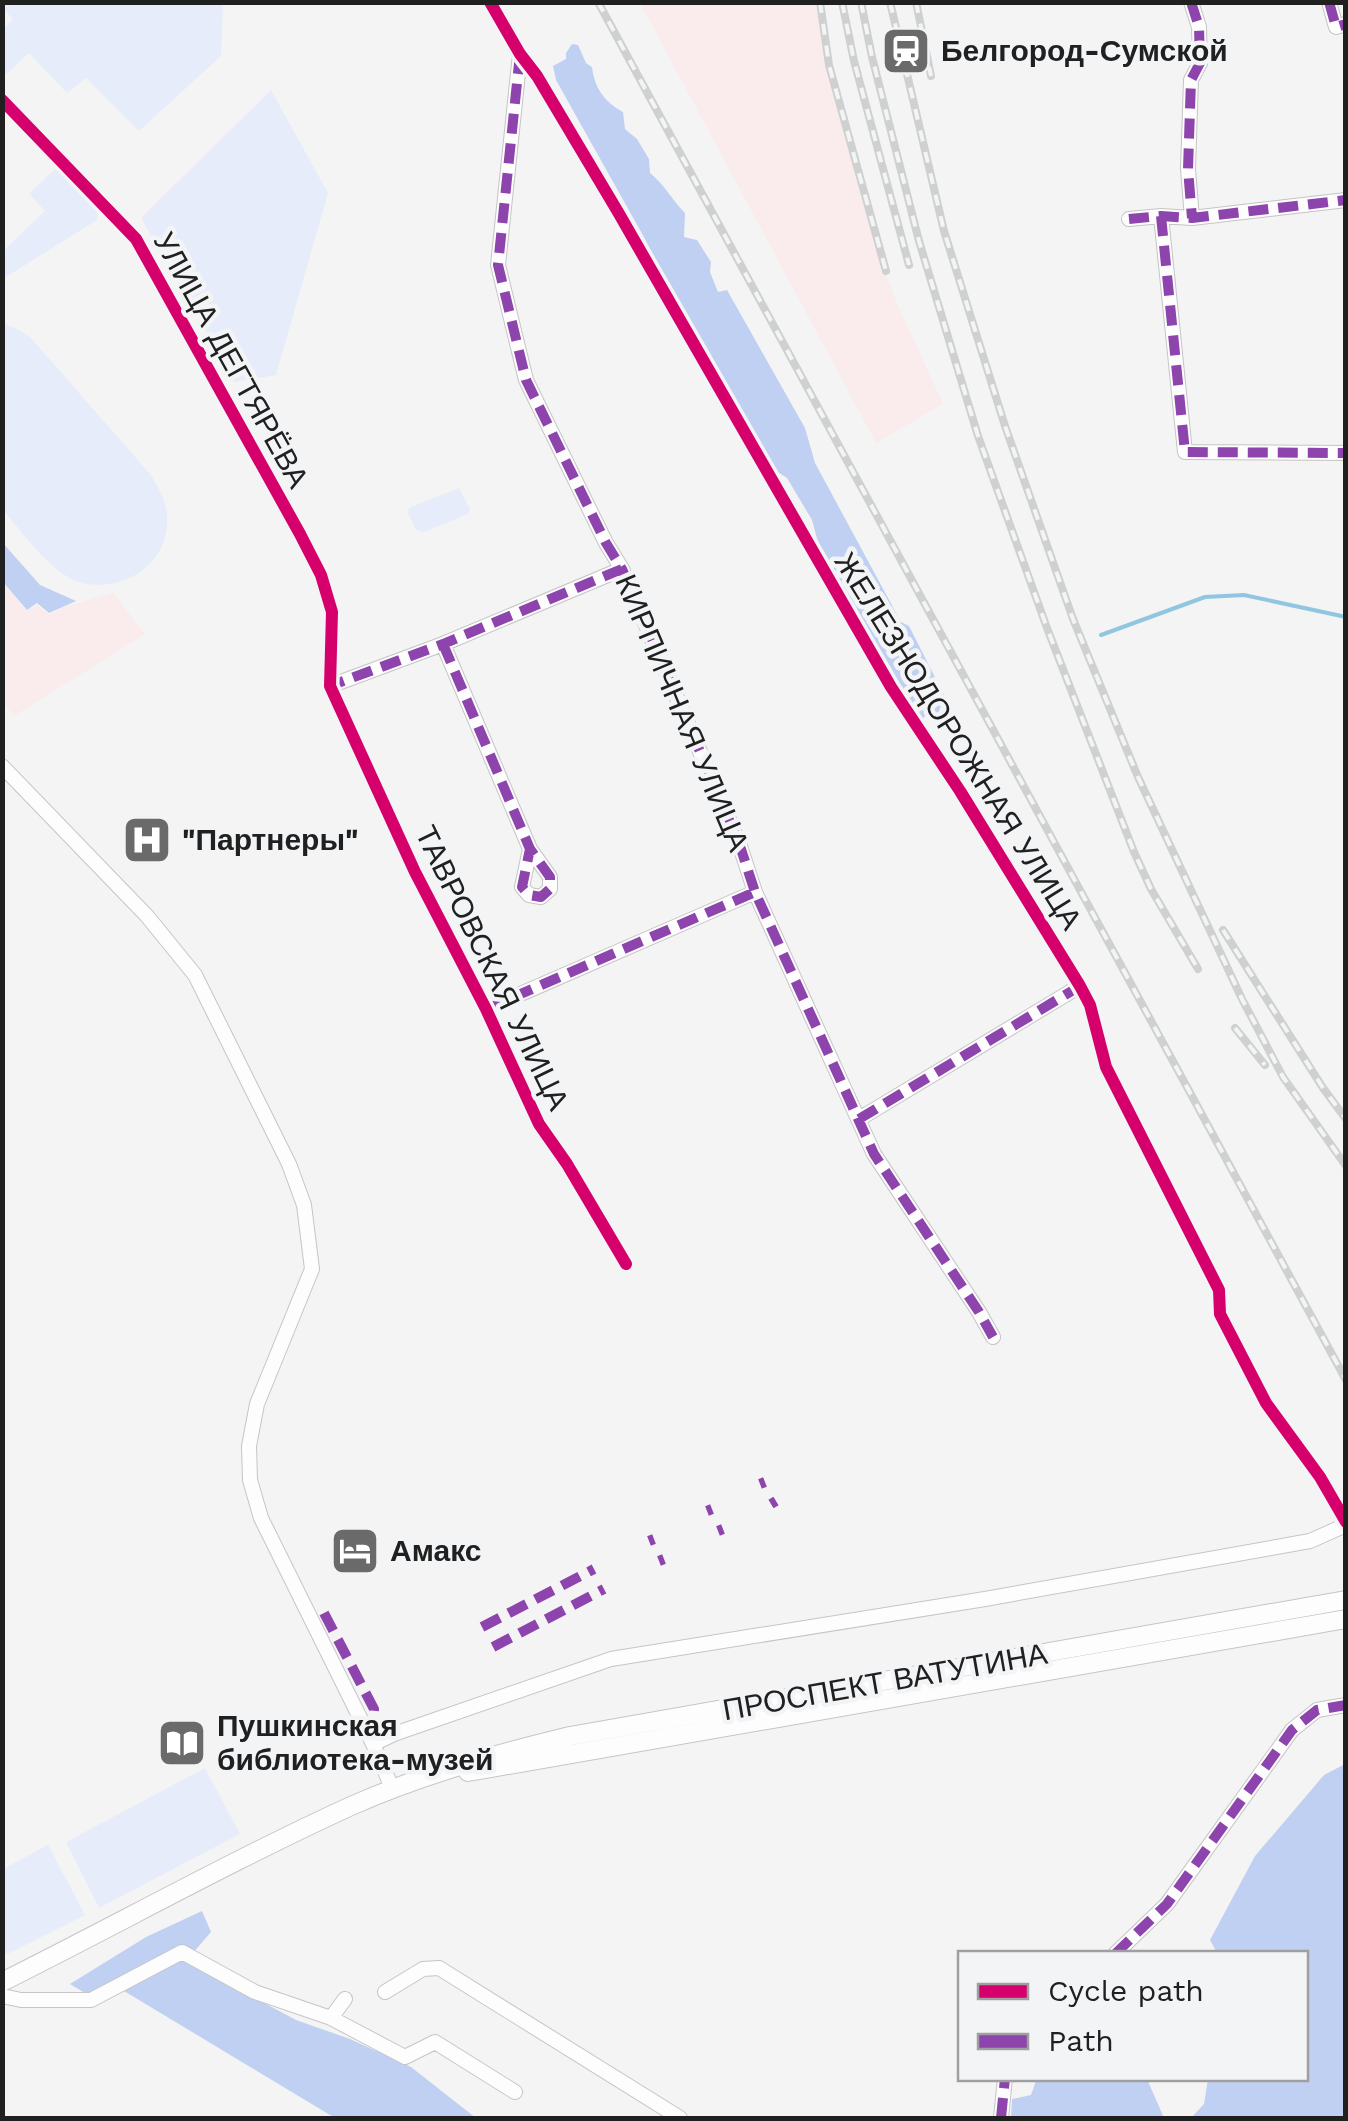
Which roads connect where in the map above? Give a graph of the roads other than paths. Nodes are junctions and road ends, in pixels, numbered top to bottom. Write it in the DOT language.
graph roads {
  1 [pos="490,2"];
  2 [pos="1192,2"];
  3 [pos="1330,2"];
  4 [pos="1346,24"];
  5 [pos="520,54"];
  6 [pos="2,100"];
  7 [pos="1346,200"];
  8 [pos="1161,216"];
  9 [pos="1192,218"];
  10 [pos="1129,219"];
  11 [pos="1346,453"];
  12 [pos="622,570"];
  13 [pos="443,644"];
  14 [pos="330,686"];
  15 [pos="2,766"];
  16 [pos="530,848"];
  17 [pos="755,892"];
  18 [pos="1080,986"];
  19 [pos="486,1009"];
  20 [pos="859,1119"];
  21 [pos="626,1264"];
  22 [pos="992,1337"];
  23 [pos="1346,1523"];
  24 [pos="1346,1600"];
  25 [pos="1334,1615"];
  26 [pos="1346,1705"];
  27 [pos="373,1744"];
  28 [pos="394,1790"];
  29 [pos="1118,1951"];
  30 [pos="2,1982"];
  31 [pos="385,1992"];
  32 [pos="2,1996"];
  33 [pos="345,1999"];
  34 [pos="331,2018"];
  35 [pos="1006,2081"];
  36 [pos="515,2092"];
  37 [pos="680,2118"];
  38 [pos="1000,2118"];
  1 -- 5 [label="street, ЖЕЛЕЗНОДОРОЖНАЯ УЛИЦА"];
  2 -- 9 [label="street"];
  3 -- 4 [label="street"];
  5 -- 12 [label="street, КИРПИЧНАЯ УЛИЦА"];
  5 -- 18 [label="street, ЖЕЛЕЗНОДОРОЖНАЯ УЛИЦА"];
  6 -- 14 [label="street, УЛИЦА ДЕГТЯРЁВА"];
  7 -- 9 [label="street"];
  8 -- 9 [label="street"];
  8 -- 10 [label="street"];
  8 -- 11 [label="street"];
  12 -- 13 [label="street"];
  12 -- 17 [label="street, КИРПИЧНАЯ УЛИЦА"];
  13 -- 14 [label="street"];
  13 -- 16 [label="street"];
  14 -- 19 [label="street, ТАВРОВСКАЯ УЛИЦА"];
  15 -- 27 [label="street"];
  17 -- 19 [label="street"];
  17 -- 20 [label="street, КИРПИЧНАЯ УЛИЦА"];
  18 -- 20 [label="street"];
  18 -- 23 [label="street, ЖЕЛЕЗНОДОРОЖНАЯ УЛИЦА"];
  19 -- 21 [label="street, ТАВРОВСКАЯ УЛИЦА"];
  20 -- 22 [label="street, КИРПИЧНАЯ УЛИЦА"];
  23 -- 27 [label="street"];
  24 -- 25 [label="main road, ПРОСПЕКТ ВАТУТИНА"];
  25 -- 28 [label="main road, ПРОСПЕКТ ВАТУТИНА"];
  26 -- 29 [label="street"];
  27 -- 28 [label="street"];
  28 -- 30 [label="main road, ПРОСПЕКТ ВАТУТИНА"];
  31 -- 37 [label="street"];
  32 -- 34 [label="street"];
  33 -- 34 [label="street"];
  34 -- 36 [label="street"];
  35 -- 38 [label="street"];
}
